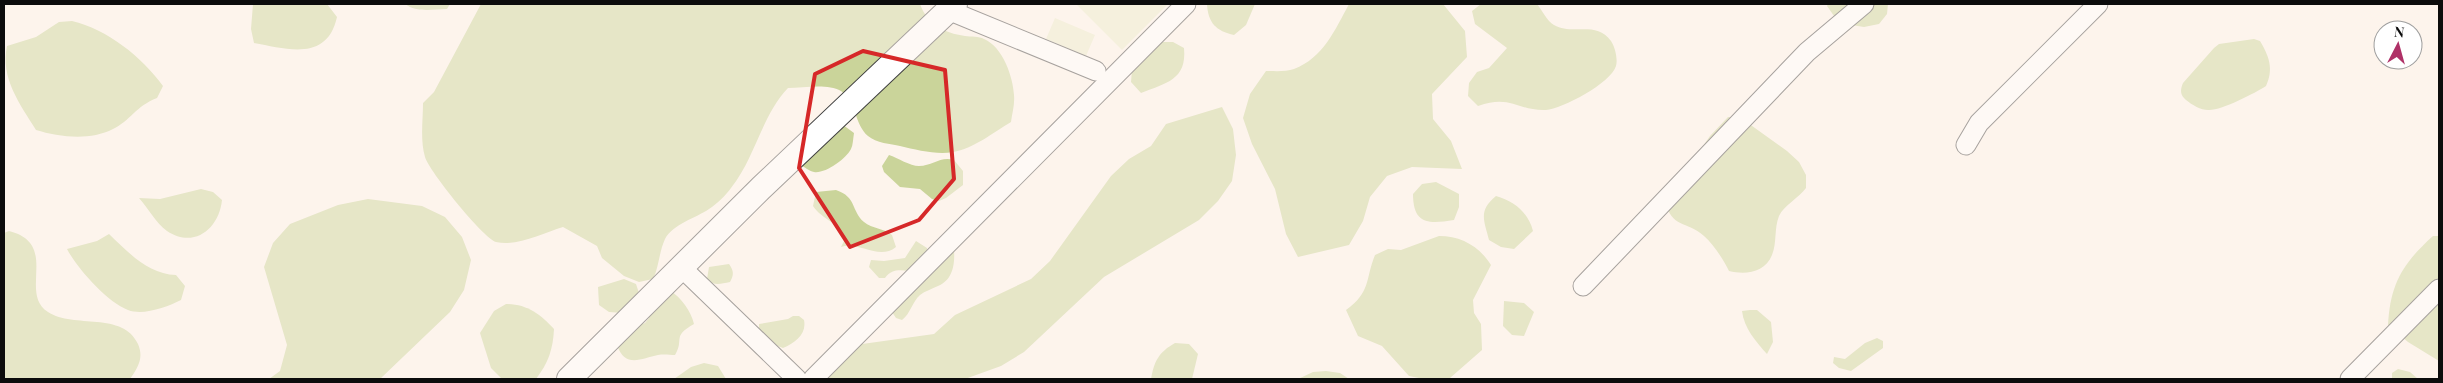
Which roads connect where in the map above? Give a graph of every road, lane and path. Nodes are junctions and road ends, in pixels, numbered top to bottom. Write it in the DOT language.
graph roads {
  1 [pos="1186,4"];
  2 [pos="1864,4"];
  3 [pos="2098,4"];
  4 [pos="952,7"];
  5 [pos="1096,72"];
  6 [pos="1966,145"];
  7 [pos="682,268"];
  8 [pos="1583,286"];
  9 [pos="2439,289"];
  10 [pos="569,379"];
  11 [pos="797,379"];
  12 [pos="813,379"];
  13 [pos="2350,379"];
  1 -- 12 [label="street"];
  2 -- 8 [label="street"];
  3 -- 6 [label="street"];
  4 -- 5 [label="street"];
  4 -- 7 [label="street"];
  7 -- 10 [label="street"];
  7 -- 11 [label="street"];
  9 -- 13 [label="street"];
}
